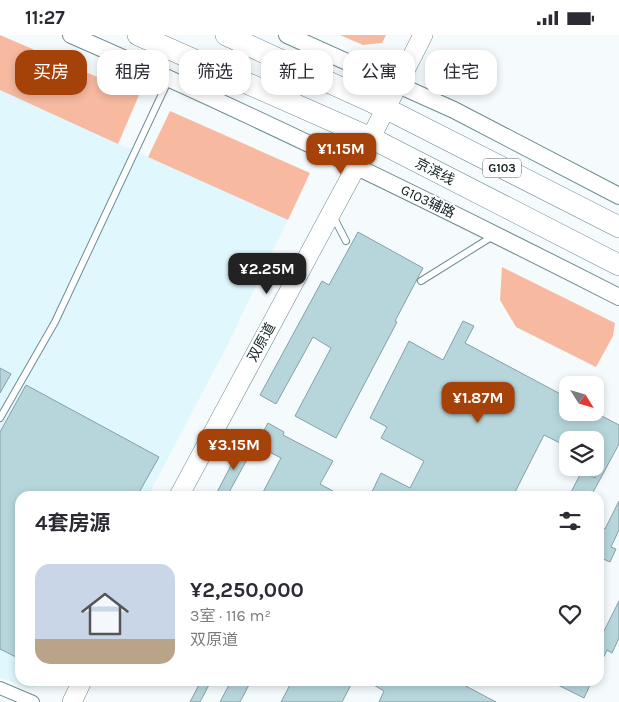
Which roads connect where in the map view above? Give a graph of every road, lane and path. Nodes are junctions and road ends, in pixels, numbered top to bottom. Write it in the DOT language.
graph roads {
  1 [pos="71,35"];
  2 [pos="138,35"];
  3 [pos="226,35"];
  4 [pos="287,35"];
  5 [pos="422,35"];
  6 [pos="414,50"];
  7 [pos="343,59"];
  8 [pos="170,78"];
  9 [pos="415,92"];
  10 [pos="391,95"];
  11 [pos="385,109"];
  12 [pos="371,138"];
  13 [pos="357,165"];
  14 [pos="619,196"];
  15 [pos="331,213"];
  16 [pos="619,227"];
  17 [pos="496,234"];
  18 [pos="346,241"];
  19 [pos="619,265"];
  20 [pos="421,281"];
  21 [pos="619,297"];
  22 [pos="0,418"];
  23 [pos="182,491"];
  24 [pos="80,686"];
  25 [pos="0,688"];
  26 [pos="33,702"];
  27 [pos="72,702"];
  1 -- 8 [label="street, G103辅路"];
  2 -- 12 [label="highway, 京滨线 / G103"];
  3 -- 11 [label="highway, G103"];
  4 -- 7 [label="street"];
  5 -- 6 [label="main road, 双原道"];
  8 -- 13 [label="street, G103辅路"];
  8 -- 22 [label="lane"];
  9 -- 14 [label="street"];
  10 -- 11 [label="main road, 双原道"];
  11 -- 12 [label="main road, 双原道"];
  11 -- 16 [label="highway, G103"];
  12 -- 13 [label="main road, 双原道"];
  12 -- 19 [label="highway, 京滨线 / G103"];
  13 -- 15 [label="main road, 双原道"];
  13 -- 17 [label="street, G103辅路"];
  15 -- 18 [label="lane"];
  15 -- 23 [label="main road, 双原道"];
  17 -- 20 [label="lane"];
  17 -- 21 [label="street, G103辅路"];
  24 -- 27 [label="main road"];
  25 -- 26 [label="street"];
}
